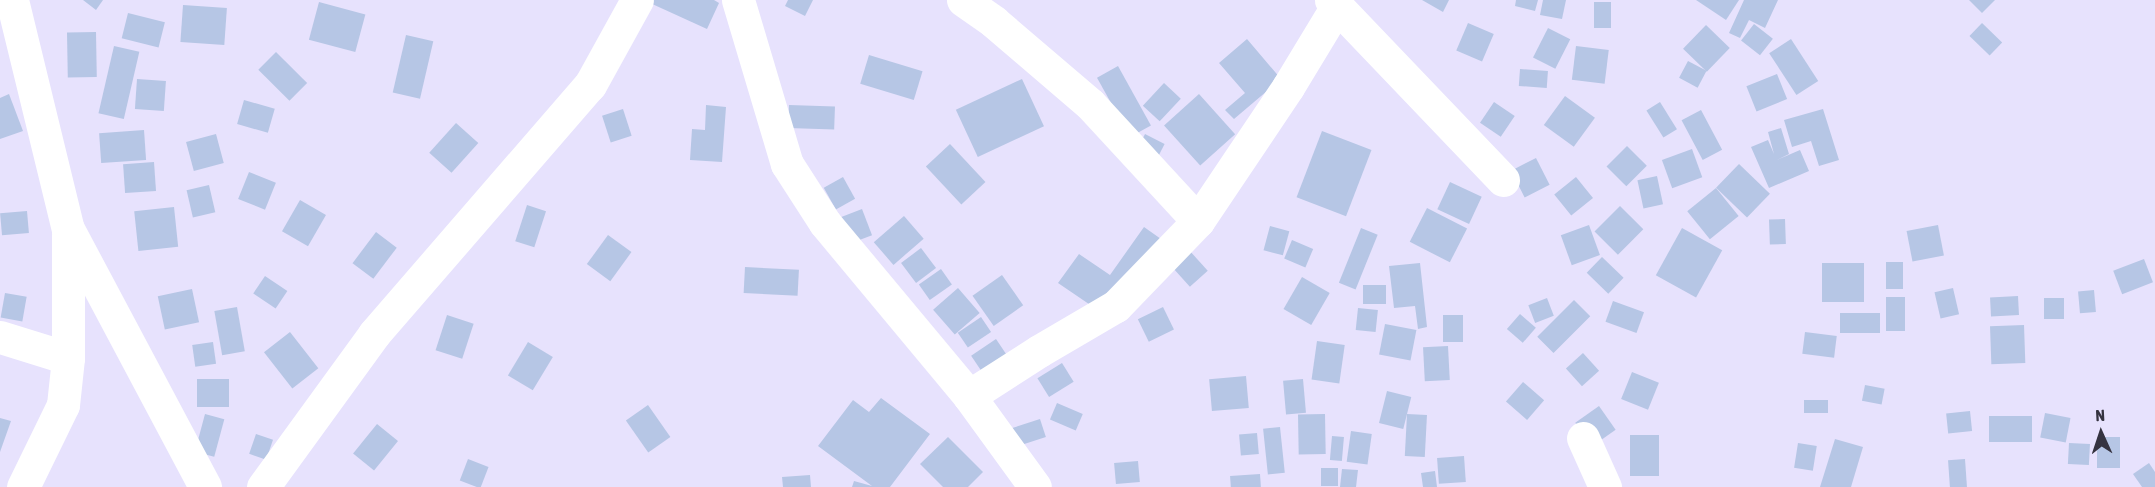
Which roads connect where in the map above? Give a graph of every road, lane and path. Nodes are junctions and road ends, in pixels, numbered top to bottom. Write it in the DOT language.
graph roads {
  1 [pos="12,0"];
  2 [pos="637,0"];
  3 [pos="738,0"];
  4 [pos="963,0"];
  5 [pos="1334,3"];
  6 [pos="1503,180"];
  7 [pos="1198,221"];
  8 [pos="68,229"];
  9 [pos="0,337"];
  10 [pos="68,358"];
  11 [pos="969,396"];
  12 [pos="1583,438"];
  13 [pos="23,487"];
  14 [pos="205,487"];
  15 [pos="263,487"];
  16 [pos="1035,487"];
  17 [pos="1605,487"];
  1 -- 8 [label="street"];
  2 -- 15 [label="street"];
  3 -- 11 [label="street"];
  4 -- 7 [label="street"];
  5 -- 6 [label="street"];
  5 -- 7 [label="street"];
  7 -- 11 [label="street"];
  8 -- 10 [label="street"];
  8 -- 14 [label="street"];
  9 -- 10 [label="street"];
  10 -- 13 [label="street"];
  11 -- 16 [label="street"];
  12 -- 17 [label="street"];
}
